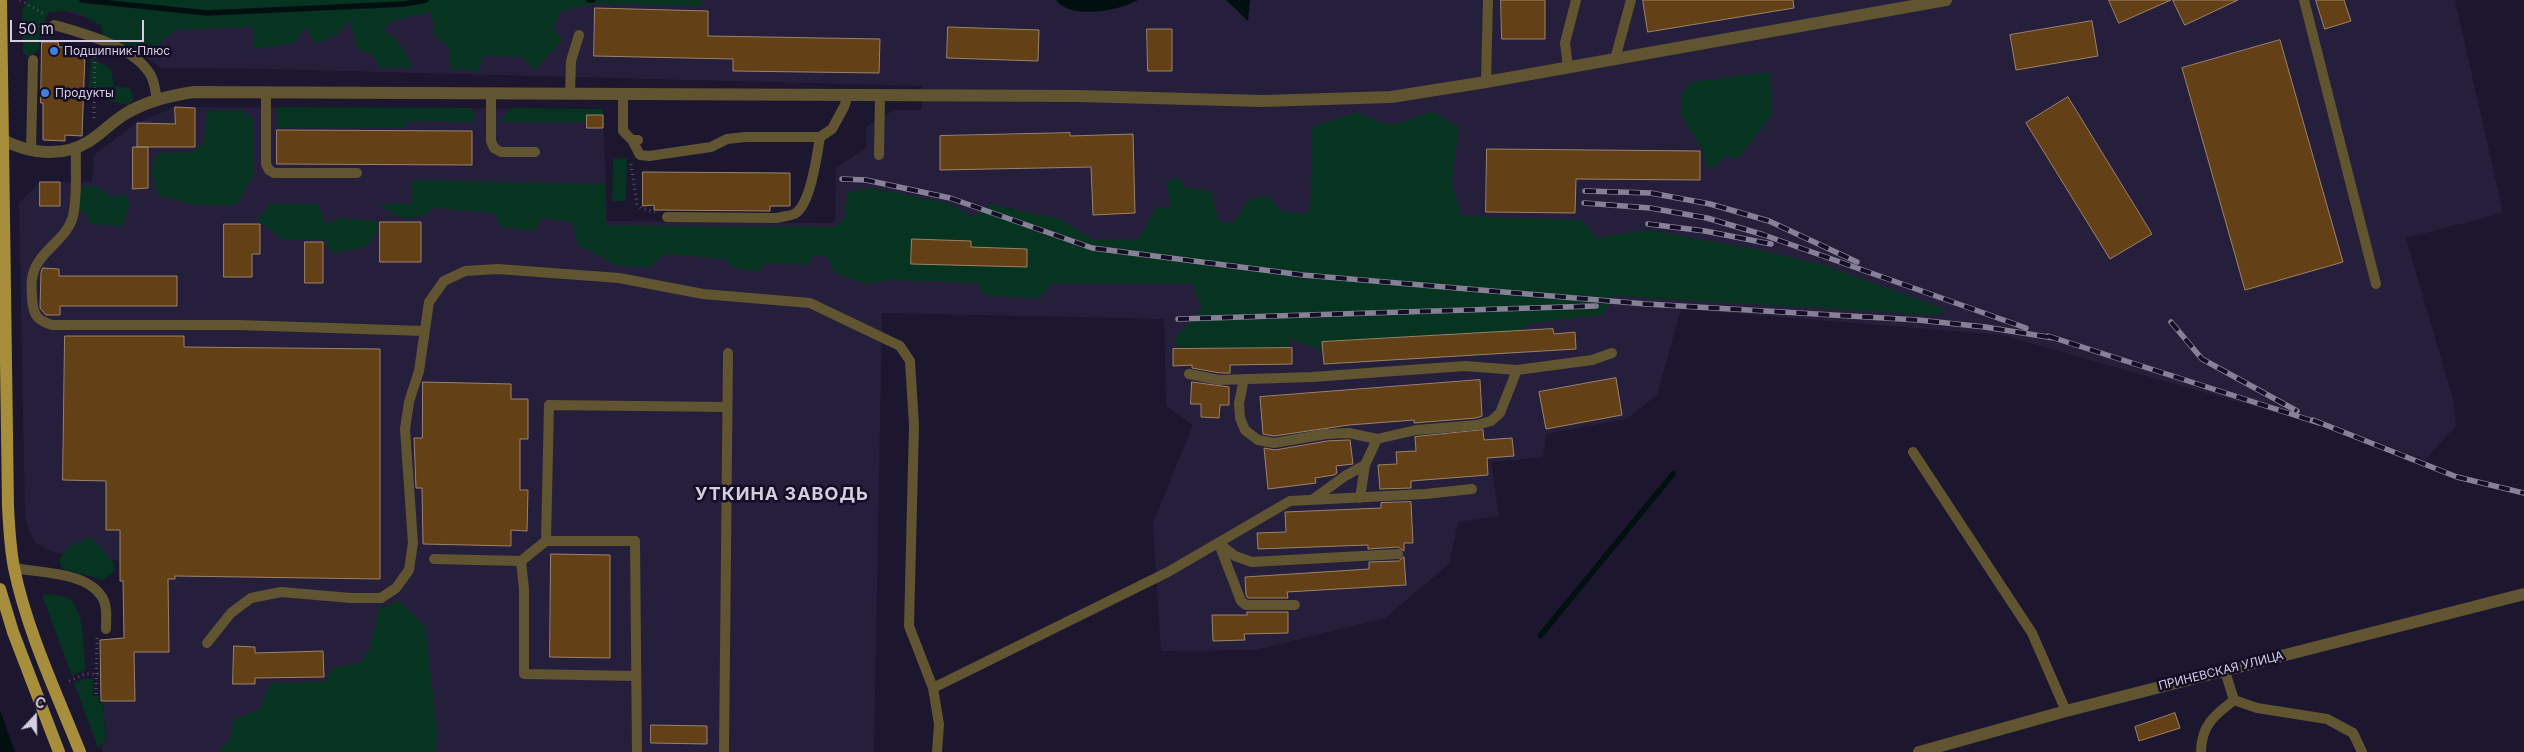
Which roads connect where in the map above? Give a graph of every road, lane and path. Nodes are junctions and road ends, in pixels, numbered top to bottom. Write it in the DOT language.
graph roads {
  1 [pos="1,0"];
  2 [pos="20,0"];
  3 [pos="1488,0"];
  4 [pos="1576,0"];
  5 [pos="1631,0"];
  6 [pos="1946,0"];
  7 [pos="2304,0"];
  8 [pos="54,25"];
  9 [pos="579,34"];
  10 [pos="95,37"];
  11 [pos="1615,59"];
  12 [pos="33,60"];
  13 [pos="1568,67"];
  14 [pos="1486,82"];
  15 [pos="266,92"];
  16 [pos="491,93"];
  17 [pos="570,94"];
  18 [pos="623,94"];
  19 [pos="848,95"];
  20 [pos="880,95"];
  21 [pos="157,101"];
  22 [pos="820,137"];
  23 [pos="94,138"];
  24 [pos="632,138"];
  25 [pos="2,140"];
  26 [pos="76,147"];
  27 [pos="31,151"];
  28 [pos="535,152"];
  29 [pos="879,155"];
  30 [pos="357,173"];
  31 [pos="665,215"];
  32 [pos="2376,284"];
  33 [pos="3,304"];
  34 [pos="424,331"];
  35 [pos="728,353"];
  36 [pos="1612,354"];
  37 [pos="1517,370"];
  38 [pos="1189,374"];
  39 [pos="1244,379"];
  40 [pos="728,407"];
  41 [pos="1377,439"];
  42 [pos="1913,452"];
  43 [pos="1366,464"];
  44 [pos="1472,489"];
  45 [pos="1360,498"];
  46 [pos="1311,500"];
  47 [pos="546,541"];
  48 [pos="1218,543"];
  49 [pos="1398,554"];
  50 [pos="434,559"];
  51 [pos="521,561"];
  52 [pos="14,568"];
  53 [pos="0,589"];
  54 [pos="2524,594"];
  55 [pos="1295,605"];
  56 [pos="106,629"];
  57 [pos="207,644"];
  58 [pos="2225,671"];
  59 [pos="98,674"];
  60 [pos="636,676"];
  61 [pos="69,681"];
  62 [pos="933,688"];
  63 [pos="96,694"];
  64 [pos="2234,700"];
  65 [pos="2066,711"];
  66 [pos="59,752"];
  67 [pos="80,752"];
  68 [pos="637,752"];
  69 [pos="724,752"];
  70 [pos="937,752"];
  71 [pos="1919,752"];
  72 [pos="2202,752"];
  73 [pos="2362,752"];
  1 -- 25 [label="main road"];
  2 -- 8 [label="path"];
  3 -- 14 [label="lane"];
  4 -- 13 [label="lane"];
  5 -- 11 [label="lane"];
  6 -- 11 [label="street"];
  7 -- 32 [label="lane"];
  8 -- 10 [label="lane"];
  9 -- 17 [label="lane"];
  10 -- 21 [label="lane"];
  10 -- 23 [label="path"];
  11 -- 13 [label="street"];
  12 -- 27 [label="lane"];
  13 -- 14 [label="street"];
  14 -- 20 [label="street"];
  15 -- 16 [label="street"];
  15 -- 21 [label="street"];
  15 -- 30 [label="lane"];
  16 -- 17 [label="street"];
  16 -- 28 [label="lane"];
  17 -- 18 [label="street"];
  18 -- 19 [label="street"];
  18 -- 24 [label="lane"];
  19 -- 20 [label="street"];
  19 -- 22 [label="lane"];
  20 -- 29 [label="lane"];
  21 -- 23 [label="street"];
  22 -- 24 [label="lane"];
  22 -- 31 [label="lane"];
  23 -- 26 [label="street"];
  24 -- 31 [label="path"];
  25 -- 27 [label="street"];
  25 -- 33 [label="main road"];
  26 -- 27 [label="street"];
  26 -- 34 [label="lane"];
  33 -- 52 [label="main road"];
  34 -- 57 [label="lane"];
  34 -- 62 [label="lane"];
  35 -- 40 [label="lane"];
  36 -- 37 [label="lane"];
  37 -- 39 [label="lane"];
  37 -- 41 [label="lane"];
  38 -- 39 [label="lane"];
  39 -- 41 [label="lane"];
  40 -- 47 [label="lane"];
  40 -- 69 [label="lane"];
  41 -- 43 [label="lane"];
  42 -- 65 [label="lane"];
  43 -- 45 [label="lane"];
  43 -- 46 [label="lane"];
  44 -- 45 [label="lane"];
  45 -- 46 [label="lane"];
  46 -- 48 [label="lane"];
  47 -- 51 [label="lane"];
  47 -- 60 [label="lane"];
  48 -- 49 [label="lane"];
  48 -- 55 [label="lane"];
  48 -- 62 [label="lane"];
  50 -- 51 [label="lane"];
  51 -- 60 [label="lane"];
  52 -- 56 [label="lane"];
  52 -- 67 [label="main road"];
  53 -- 66 [label="main road"];
  54 -- 58 [label="street, ПРИНЕВСКАЯ УЛИЦА"];
  56 -- 59 [label="path"];
  58 -- 64 [label="lane"];
  58 -- 65 [label="street, ПРИНЕВСКАЯ УЛИЦА"];
  59 -- 61 [label="path"];
  59 -- 63 [label="path"];
  60 -- 68 [label="lane"];
  62 -- 70 [label="lane"];
  64 -- 72 [label="lane"];
  64 -- 73 [label="lane"];
  65 -- 71 [label="street, ПРИНЕВСКАЯ УЛИЦА"];
}
